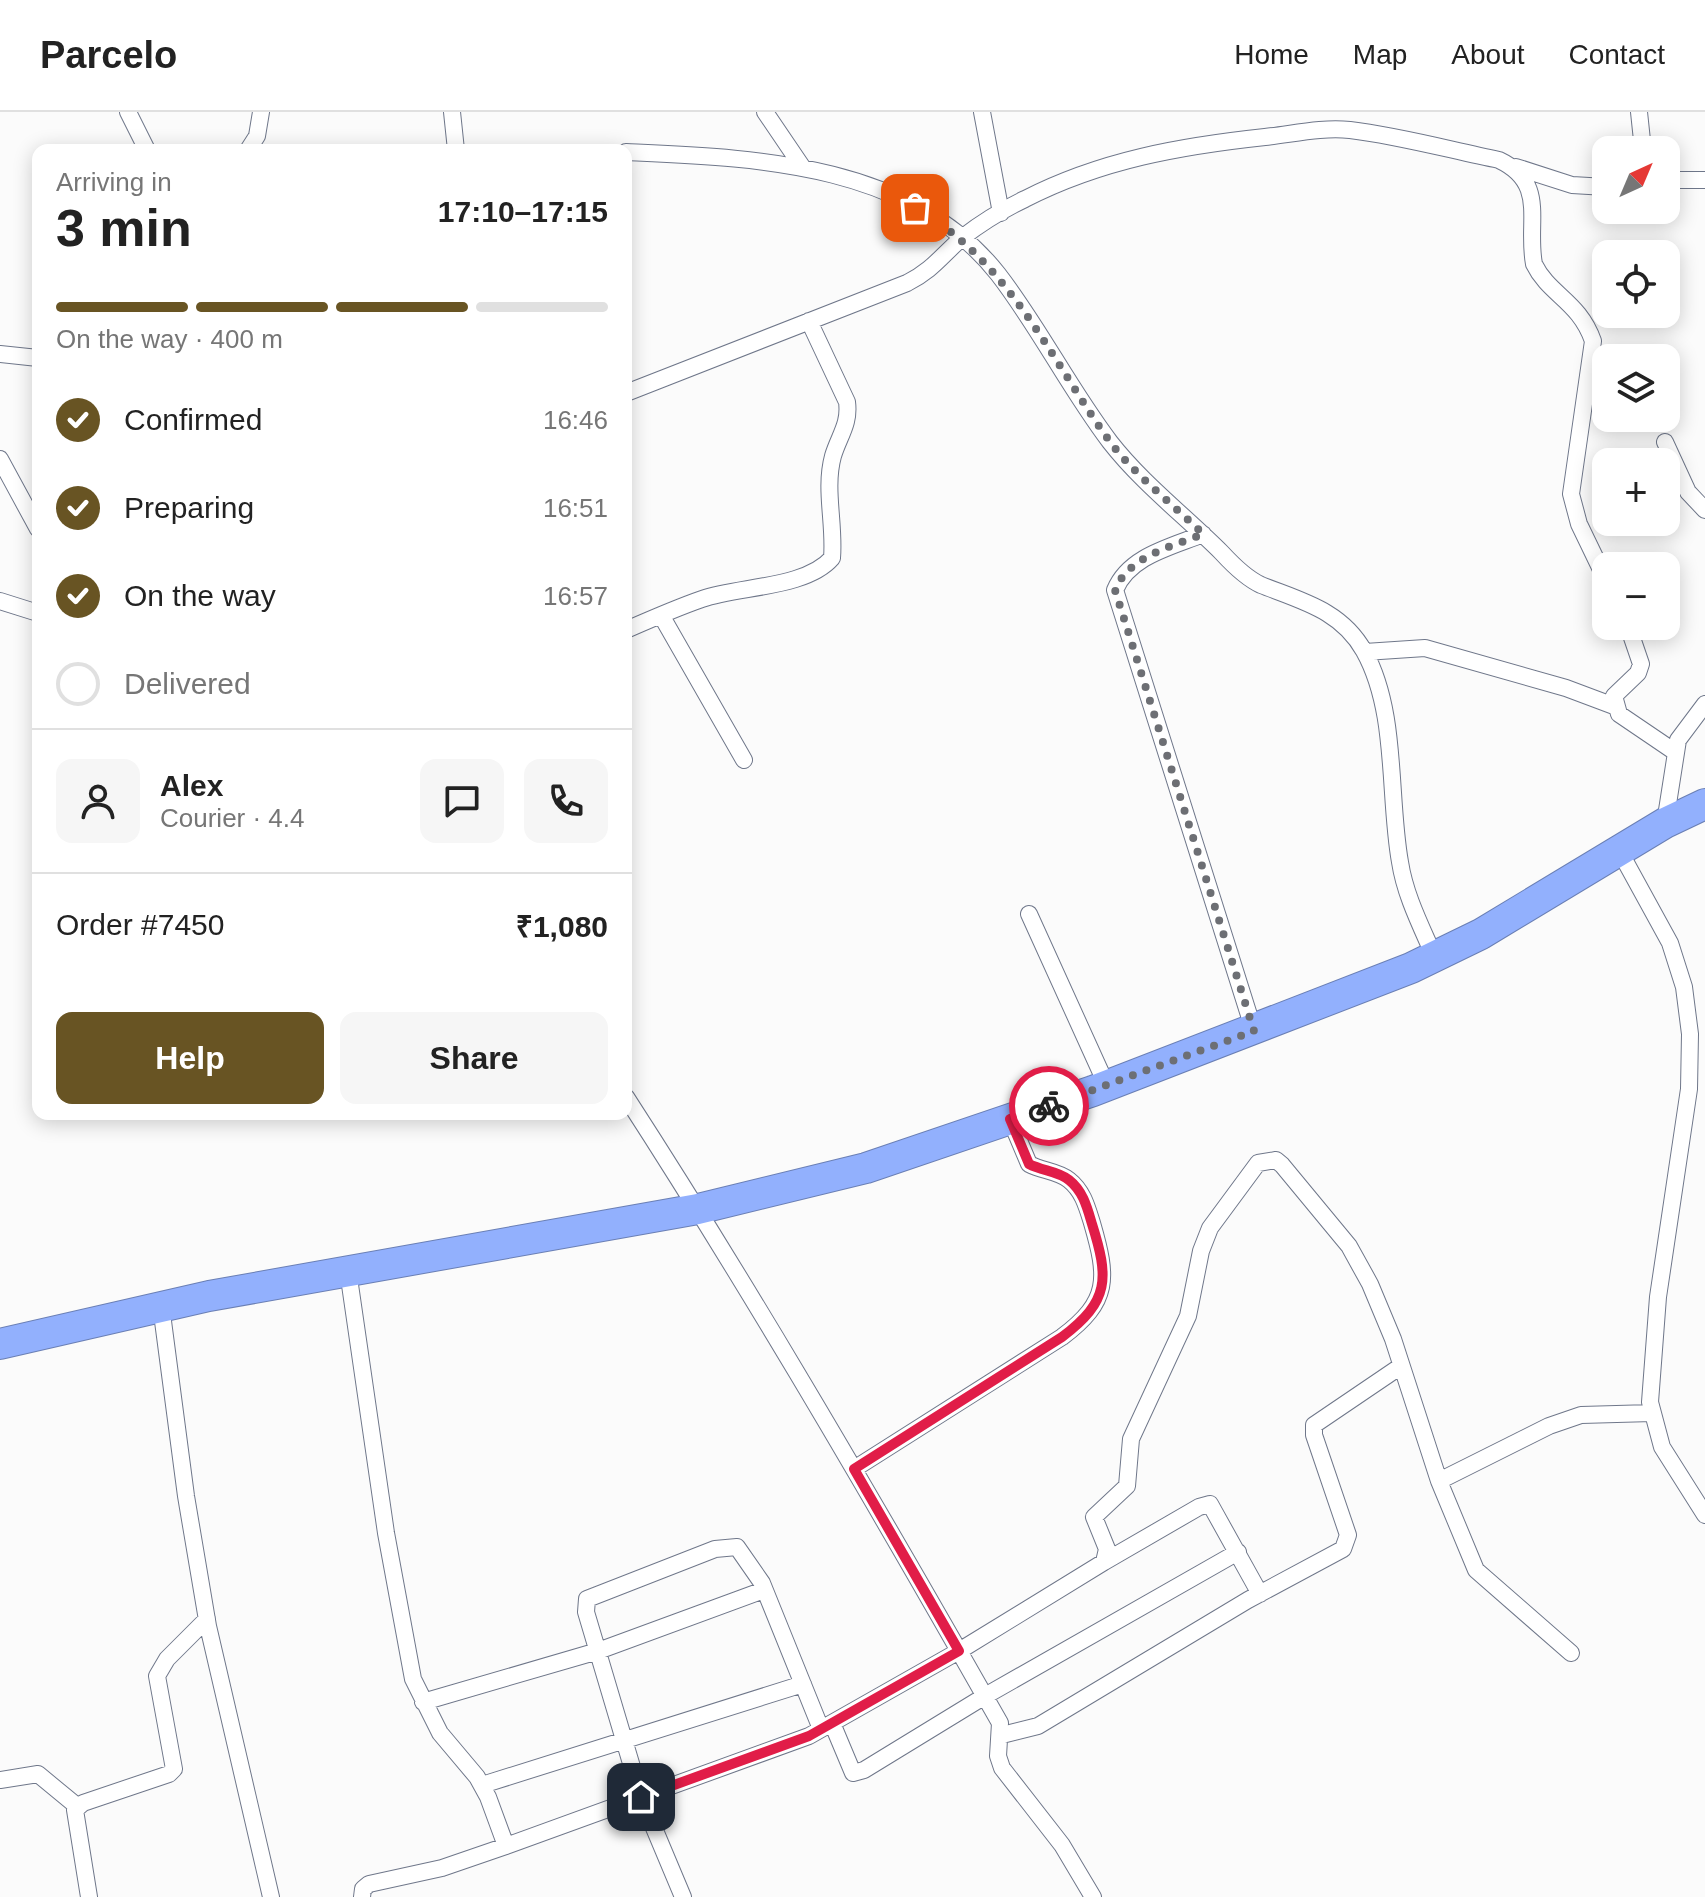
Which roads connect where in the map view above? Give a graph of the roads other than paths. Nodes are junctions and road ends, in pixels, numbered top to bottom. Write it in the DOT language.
graph roads {
  1 [pos="128,112"];
  2 [pos="261,112"];
  3 [pos="452,112"];
  4 [pos="765,112"];
  5 [pos="982,112"];
  6 [pos="1639,112"];
  7 [pos="1642,136"];
  8 [pos="144,144"];
  9 [pos="252,144"];
  10 [pos="455,144"];
  11 [pos="632,152"];
  12 [pos="1514,167"];
  13 [pos="803,168"];
  14 [pos="1680,180"];
  15 [pos="1705,180"];
  16 [pos="1592,186"];
  17 [pos="1001,213"];
  18 [pos="961,239"];
  19 [pos="809,321"];
  20 [pos="0,354"];
  21 [pos="32,357"];
  22 [pos="632,391"];
  23 [pos="1665,442"];
  24 [pos="0,459"];
  25 [pos="1705,510"];
  26 [pos="32,518"];
  27 [pos="1203,534"];
  28 [pos="1592,552"];
  29 [pos="0,601"];
  30 [pos="32,611"];
  31 [pos="661,615"];
  32 [pos="632,627"];
  33 [pos="1633,640"];
  34 [pos="1365,652"];
  35 [pos="1705,704"];
  36 [pos="1614,706"];
  37 [pos="1675,752"];
  38 [pos="744,760"];
  39 [pos="1705,804"];
  40 [pos="1665,823"];
  41 [pos="1619,850"];
  42 [pos="1029,914"];
  43 [pos="1434,956"];
  44 [pos="1254,1031"];
  45 [pos="1107,1086"];
  46 [pos="632,1106"];
  47 [pos="1010,1119"];
  48 [pos="698,1209"];
  49 [pos="348,1271"];
  50 [pos="161,1306"];
  51 [pos="0,1344"];
  52 [pos="1401,1366"];
  53 [pos="1652,1413"];
  54 [pos="854,1469"];
  55 [pos="1439,1481"];
  56 [pos="1705,1515"];
  57 [pos="1238,1552"];
  58 [pos="1104,1562"];
  59 [pos="764,1590"];
  60 [pos="1260,1594"];
  61 [pos="207,1619"];
  62 [pos="598,1651"];
  63 [pos="959,1651"];
  64 [pos="1571,1653"];
  65 [pos="803,1684"];
  66 [pos="985,1696"];
  67 [pos="423,1702"];
  68 [pos="827,1726"];
  69 [pos="1002,1735"];
  70 [pos="625,1742"];
  71 [pos="0,1780"];
  72 [pos="482,1785"];
  73 [pos="641,1797"];
  74 [pos="78,1807"];
  75 [pos="506,1846"];
  76 [pos="89,1897"];
  77 [pos="271,1897"];
  78 [pos="362,1897"];
  79 [pos="683,1897"];
  80 [pos="1093,1897"];
  1 -- 8 [label="street"];
  2 -- 9 [label="street"];
  3 -- 10 [label="street"];
  4 -- 13 [label="street"];
  5 -- 17 [label="street"];
  6 -- 7 [label="street"];
  11 -- 13 [label="street"];
  12 -- 16 [label="street"];
  12 -- 17 [label="street"];
  12 -- 28 [label="street"];
  13 -- 18 [label="street"];
  14 -- 15 [label="street"];
  17 -- 18 [label="street"];
  18 -- 19 [label="street"];
  18 -- 27 [label="street"];
  19 -- 22 [label="street"];
  19 -- 31 [label="street"];
  20 -- 21 [label="street"];
  23 -- 25 [label="street"];
  24 -- 26 [label="street"];
  27 -- 34 [label="street"];
  27 -- 44 [label="street"];
  29 -- 30 [label="street"];
  31 -- 32 [label="street"];
  31 -- 38 [label="street"];
  33 -- 36 [label="street"];
  34 -- 36 [label="street"];
  34 -- 43 [label="street"];
  35 -- 37 [label="street"];
  36 -- 37 [label="street"];
  37 -- 40 [label="street"];
  39 -- 40 [label="highway"];
  40 -- 41 [label="highway"];
  41 -- 43 [label="highway"];
  41 -- 53 [label="street"];
  42 -- 45 [label="street"];
  43 -- 44 [label="highway"];
  44 -- 45 [label="highway"];
  45 -- 47 [label="highway"];
  46 -- 48 [label="street"];
  47 -- 48 [label="highway"];
  47 -- 54 [label="street"];
  48 -- 49 [label="highway"];
  48 -- 54 [label="street"];
  49 -- 50 [label="highway"];
  49 -- 67 [label="street"];
  50 -- 51 [label="highway"];
  50 -- 61 [label="street"];
  52 -- 55 [label="street"];
  52 -- 58 [label="street"];
  52 -- 60 [label="street"];
  53 -- 55 [label="street"];
  53 -- 56 [label="street"];
  54 -- 63 [label="street"];
  55 -- 64 [label="street"];
  57 -- 58 [label="street"];
  57 -- 60 [label="street"];
  57 -- 66 [label="street"];
  58 -- 63 [label="street"];
  59 -- 62 [label="street"];
  59 -- 62 [label="street"];
  59 -- 65 [label="street"];
  60 -- 69 [label="street"];
  61 -- 74 [label="street"];
  61 -- 77 [label="street"];
  62 -- 67 [label="street"];
  62 -- 70 [label="street"];
  63 -- 66 [label="street"];
  63 -- 68 [label="street"];
  65 -- 68 [label="street"];
  65 -- 70 [label="street"];
  66 -- 68 [label="street"];
  66 -- 69 [label="street"];
  67 -- 72 [label="street"];
  68 -- 73 [label="street"];
  69 -- 80 [label="street"];
  70 -- 72 [label="street"];
  70 -- 73 [label="street"];
  71 -- 74 [label="street"];
  72 -- 75 [label="street"];
  73 -- 75 [label="street"];
  73 -- 79 [label="street"];
  74 -- 76 [label="street"];
  75 -- 78 [label="street"];
}
